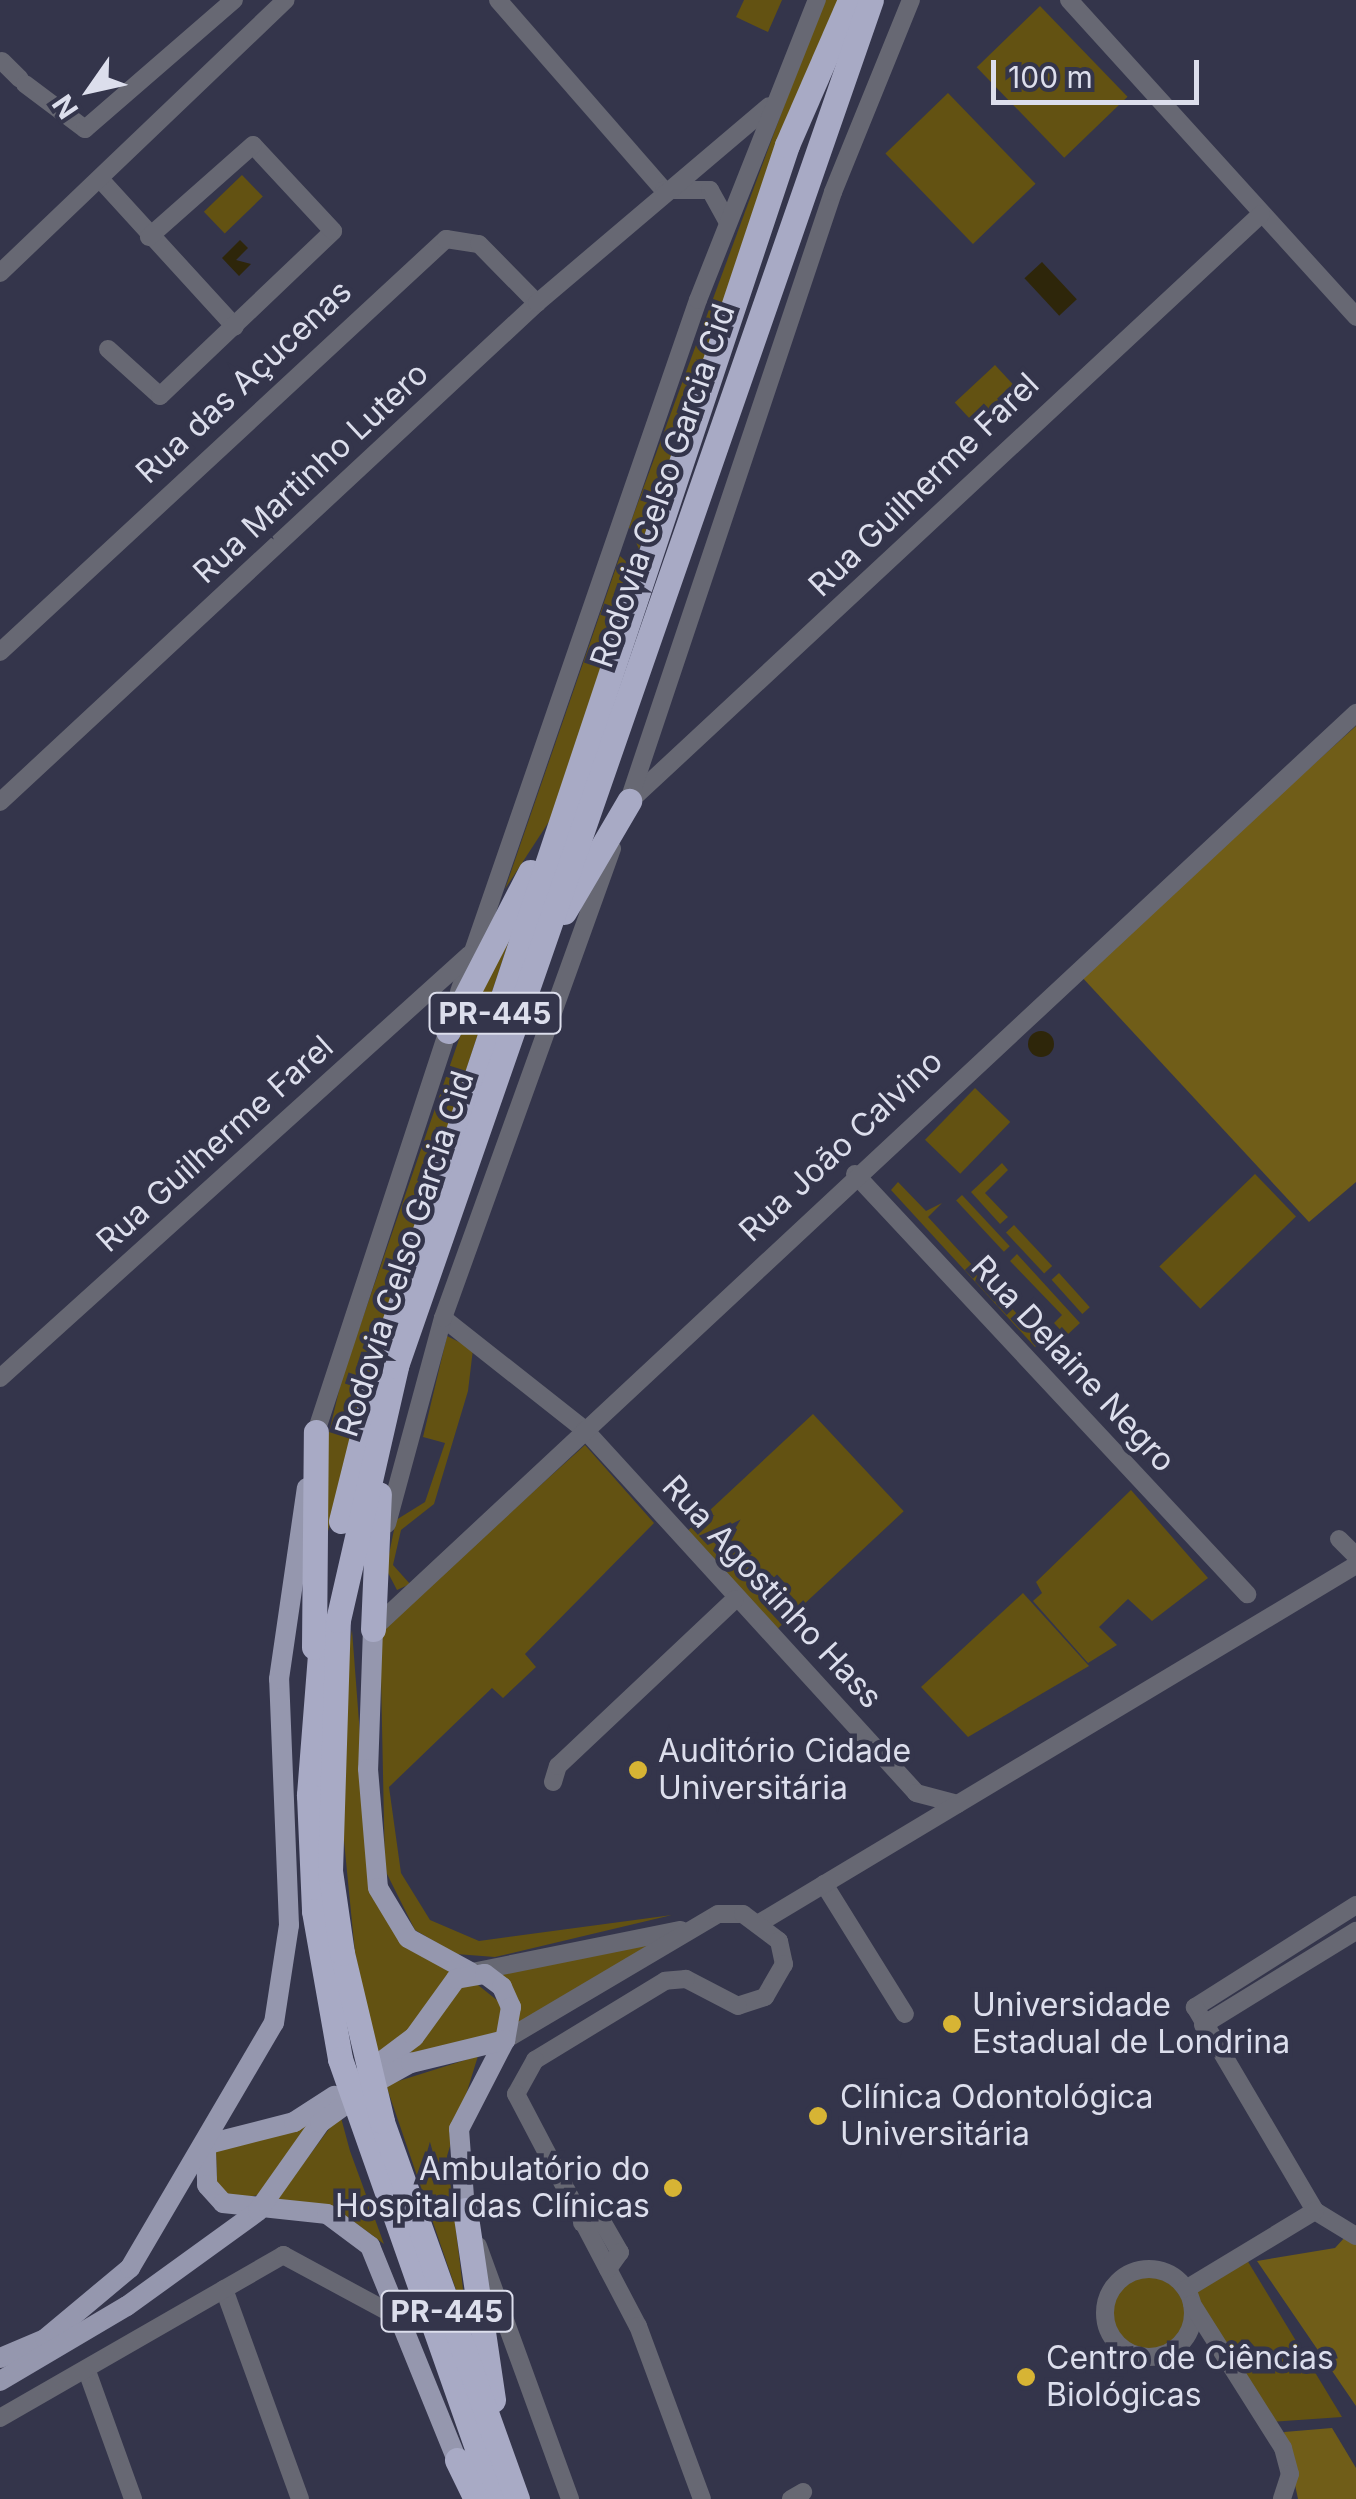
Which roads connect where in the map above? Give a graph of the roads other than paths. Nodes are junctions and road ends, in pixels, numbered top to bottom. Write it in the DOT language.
graph roads {
  1 [pos="234,0"];
  2 [pos="286,0"];
  3 [pos="498,0"];
  4 [pos="816,0"];
  5 [pos="850,0"];
  6 [pos="871,0"];
  7 [pos="911,0"];
  8 [pos="1069,0"];
  9 [pos="12,77"];
  10 [pos="770,106"];
  11 [pos="100,179"];
  12 [pos="664,190"];
  13 [pos="1261,214"];
  14 [pos="727,220"];
  15 [pos="149,238"];
  16 [pos="0,273"];
  17 [pos="537,303"];
  18 [pos="1356,317"];
  19 [pos="235,326"];
  20 [pos="108,349"];
  21 [pos="0,652"];
  22 [pos="1356,713"];
  23 [pos="630,801"];
  24 [pos="0,802"];
  25 [pos="559,825"];
  26 [pos="469,954"];
  27 [pos="536,960"];
  28 [pos="448,1031"];
  29 [pos="855,1174"];
  30 [pos="443,1318"];
  31 [pos="396,1366"];
  32 [pos="0,1378"];
  33 [pos="585,1430"];
  34 [pos="316,1432"];
  35 [pos="1339,1539"];
  36 [pos="1356,1556"];
  37 [pos="1356,1565"];
  38 [pos="1247,1594"];
  39 [pos="736,1599"];
  40 [pos="374,1629"];
  41 [pos="314,1690"];
  42 [pos="553,1782"];
  43 [pos="958,1804"];
  44 [pos="824,1884"];
  45 [pos="1356,1905"];
  46 [pos="761,1922"];
  47 [pos="692,1929"];
  48 [pos="1356,1931"];
  49 [pos="470,1972"];
  50 [pos="905,2014"];
  51 [pos="1203,2025"];
  52 [pos="506,2040"];
  53 [pos="351,2051"];
  54 [pos="370,2125"];
  55 [pos="208,2144"];
  56 [pos="465,2210"];
  57 [pos="258,2211"];
  58 [pos="1315,2211"];
  59 [pos="1356,2236"];
  60 [pos="224,2288"];
  61 [pos="1189,2296"];
  62 [pos="408,2323"];
  63 [pos="0,2358"];
  64 [pos="87,2371"];
  65 [pos="0,2381"];
  66 [pos="0,2418"];
  67 [pos="457,2460"];
  68 [pos="504,2464"];
  69 [pos="133,2499"];
  70 [pos="300,2499"];
  71 [pos="474,2499"];
  72 [pos="496,2499"];
  73 [pos="517,2499"];
  74 [pos="570,2499"];
  75 [pos="702,2499"];
  76 [pos="1282,2499"];
  1 -- 9 [label="street"];
  2 -- 11 [label="street"];
  3 -- 12 [label="street"];
  4 -- 10 [label="street, Rodovia Celso Garcia Cid / PR-445"];
  5 -- 25 [label="highway, Rodovia Celso Garcia Cid / PR-445"];
  6 -- 27 [label="highway, Rodovia Celso Garcia Cid / PR-445"];
  7 -- 23 [label="street, Rodovia Celso Garcia Cid / PR-445"];
  8 -- 13 [label="street"];
  10 -- 12 [label="street, Rua Martinho Lutero"];
  10 -- 14 [label="street, Rodovia Celso Garcia Cid / PR-445"];
  11 -- 15 [label="street"];
  11 -- 16 [label="street"];
  12 -- 14 [label="street"];
  12 -- 17 [label="street, Rua Martinho Lutero"];
  13 -- 18 [label="street"];
  13 -- 23 [label="street, Rua Guilherme Farel"];
  14 -- 26 [label="street, Rodovia Celso Garcia Cid / PR-445"];
  15 -- 19 [label="street"];
  15 -- 19 [label="street"];
  17 -- 21 [label="street, Rua das Açucenas"];
  17 -- 24 [label="street, Rua Martinho Lutero"];
  19 -- 20 [label="street"];
  22 -- 29 [label="street, Rua João Calvino"];
  23 -- 27 [label="highway"];
  23 -- 30 [label="street, Rodovia Celso Garcia Cid / PR-445"];
  25 -- 28 [label="highway"];
  25 -- 41 [label="highway, Rodovia Celso Garcia Cid / PR-445"];
  26 -- 28 [label="street, Rodovia Celso Garcia Cid / PR-445"];
  26 -- 32 [label="street, Rua Guilherme Farel"];
  27 -- 31 [label="highway, Rodovia Celso Garcia Cid / PR-445"];
  28 -- 34 [label="street, Rodovia Celso Garcia Cid / PR-445"];
  29 -- 33 [label="street, Rua João Calvino"];
  29 -- 38 [label="street, Rua Delaine Negro"];
  30 -- 33 [label="street, Rua Agostinho Hass"];
  30 -- 40 [label="street, Rodovia Celso Garcia Cid / PR-445"];
  31 -- 40 [label="highway"];
  31 -- 53 [label="highway, Rodovia Celso Garcia Cid / PR-445"];
  33 -- 39 [label="street, Rua Agostinho Hass"];
  33 -- 40 [label="street, Rua João Calvino"];
  34 -- 41 [label="highway"];
  34 -- 55 [label="main road, Rodovia Celso Garcia Cid / PR-445"];
  35 -- 36 [label="street"];
  37 -- 43 [label="street"];
  39 -- 42 [label="street"];
  39 -- 43 [label="street, Rua Agostinho Hass"];
  40 -- 49 [label="main road, Rodovia Celso Garcia Cid / PR-445"];
  41 -- 53 [label="highway, Rodovia Celso Garcia Cid / PR-445"];
  43 -- 44 [label="street"];
  44 -- 46 [label="street"];
  44 -- 50 [label="street"];
  45 -- 51 [label="street"];
  46 -- 47 [label="street"];
  46 -- 75 [label="street"];
  47 -- 49 [label="street"];
  47 -- 52 [label="street"];
  48 -- 51 [label="street"];
  49 -- 52 [label="main road, Rodovia Celso Garcia Cid"];
  49 -- 55 [label="main road"];
  51 -- 58 [label="street"];
  52 -- 56 [label="main road"];
  52 -- 57 [label="main road"];
  53 -- 54 [label="highway, Rodovia Celso Garcia Cid"];
  54 -- 68 [label="highway, Rodovia Celso Garcia Cid / PR-445"];
  54 -- 72 [label="highway, Rodovia Celso Garcia Cid / PR-445"];
  55 -- 57 [label="main road"];
  55 -- 63 [label="main road, Rodovia Celso Garcia Cid"];
  56 -- 68 [label="highway"];
  56 -- 74 [label="street"];
  57 -- 62 [label="main road, PR-445"];
  57 -- 65 [label="main road"];
  58 -- 59 [label="street"];
  58 -- 61 [label="street"];
  60 -- 62 [label="street"];
  60 -- 64 [label="street"];
  60 -- 70 [label="street"];
  61 -- 61 [label="street"];
  61 -- 76 [label="street"];
  62 -- 67 [label="main road, PR-445"];
  64 -- 66 [label="street"];
  64 -- 69 [label="street"];
  67 -- 71 [label="highway"];
  68 -- 73 [label="highway, Rodovia Celso Garcia Cid / PR-445"];
}
